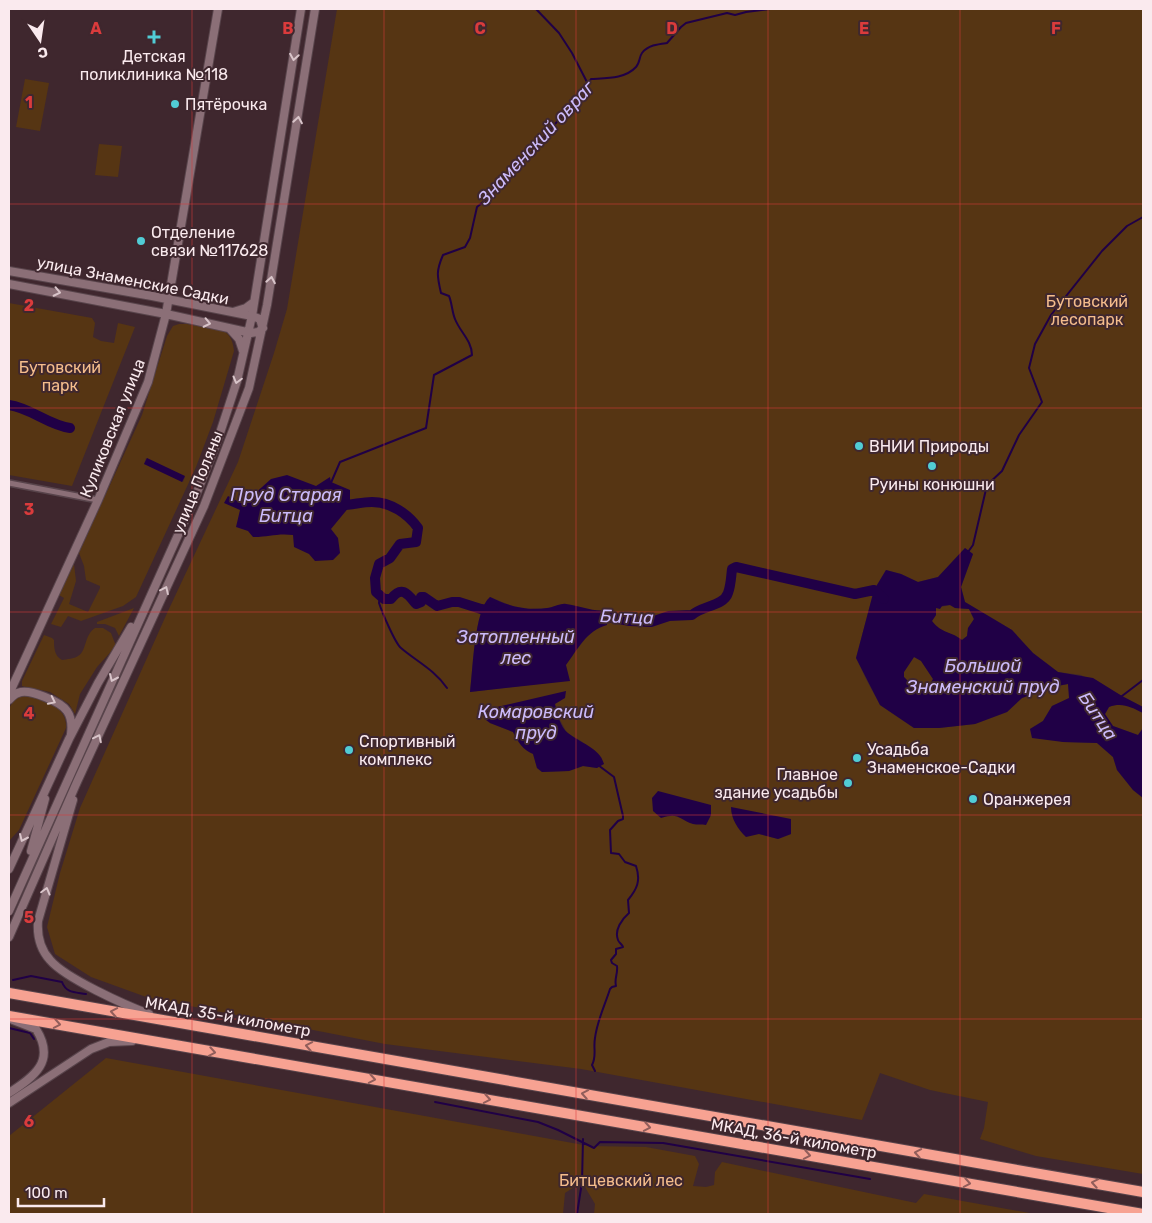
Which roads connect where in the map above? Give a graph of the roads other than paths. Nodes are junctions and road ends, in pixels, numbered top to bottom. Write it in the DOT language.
graph roads {
  1 [pos="218,9"];
  2 [pos="302,9"];
  3 [pos="315,9"];
  4 [pos="9,271"];
  5 [pos="9,284"];
  6 [pos="168,299"];
  7 [pos="254,302"];
  8 [pos="231,313"];
  9 [pos="166,314"];
  10 [pos="252,316"];
  11 [pos="226,327"];
  12 [pos="263,328"];
  13 [pos="248,332"];
  14 [pos="243,354"];
  15 [pos="9,483"];
  16 [pos="98,500"];
  17 [pos="147,601"];
  18 [pos="9,694"];
  19 [pos="9,700"];
  20 [pos="69,740"];
  21 [pos="51,778"];
  22 [pos="77,782"];
  23 [pos="9,869"];
  24 [pos="24,876"];
  25 [pos="9,911"];
  26 [pos="9,937"];
  27 [pos="9,993"];
  28 [pos="9,1017"];
  29 [pos="180,1023"];
  30 [pos="164,1043"];
  31 [pos="443,1069"];
  32 [pos="9,1093"];
  33 [pos="9,1103"];
  34 [pos="1143,1192"];
  35 [pos="1143,1214"];
  1 -- 6 [label="main road, Куликовская улица"];
  2 -- 7 [label="main road, улица Поляны, one-way"];
  12 -- 3 [label="main road, улица Поляны, one-way"];
  4 -- 6 [label="main road, улица Знаменские Садки"];
  5 -- 9 [label="main road, улица Знаменские Садки, one-way"];
  6 -- 8 [label="main road, улица Знаменские Садки"];
  6 -- 9 [label="main road, Куликовская улица"];
  7 -- 8 [label="main road"];
  7 -- 10 [label="main road, улица Поляны"];
  8 -- 10 [label="main road, улица Знаменские Садки"];
  9 -- 11 [label="main road, улица Знаменские Садки, one-way"];
  9 -- 16 [label="main road, Куликовская улица"];
  10 -- 12 [label="main road"];
  10 -- 13 [label="main road, улица Поляны"];
  11 -- 13 [label="main road, улица Знаменские Садки"];
  11 -- 14 [label="main road"];
  12 -- 13 [label="main road"];
  22 -- 12 [label="main road, улица Поляны, one-way"];
  13 -- 14 [label="main road, улица Поляны"];
  14 -- 17 [label="main road, улица Поляны, one-way"];
  15 -- 16 [label="street"];
  16 -- 18 [label="main road, Куликовская улица"];
  17 -- 20 [label="main road"];
  17 -- 24 [label="main road, улица Поляны, one-way"];
  19 -- 20 [label="main road, one-way"];
  20 -- 21 [label="main road"];
  21 -- 23 [label="main road, one-way"];
  21 -- 24 [label="main road"];
  22 -- 26 [label="main road, улица Поляны"];
  29 -- 22 [label="main road, one-way"];
  24 -- 25 [label="main road, улица Поляны"];
  29 -- 27 [label="highway, МКАД, 35-й километр, one-way"];
  28 -- 30 [label="highway, one-way"];
  28 -- 32 [label="main road"];
  31 -- 29 [label="highway, МКАД, 35-й километр, one-way"];
  30 -- 33 [label="main road"];
  30 -- 35 [label="highway, МКАД, 36-й километр, one-way"];
  34 -- 31 [label="highway, МКАД, 36-й километр, one-way"];
}
